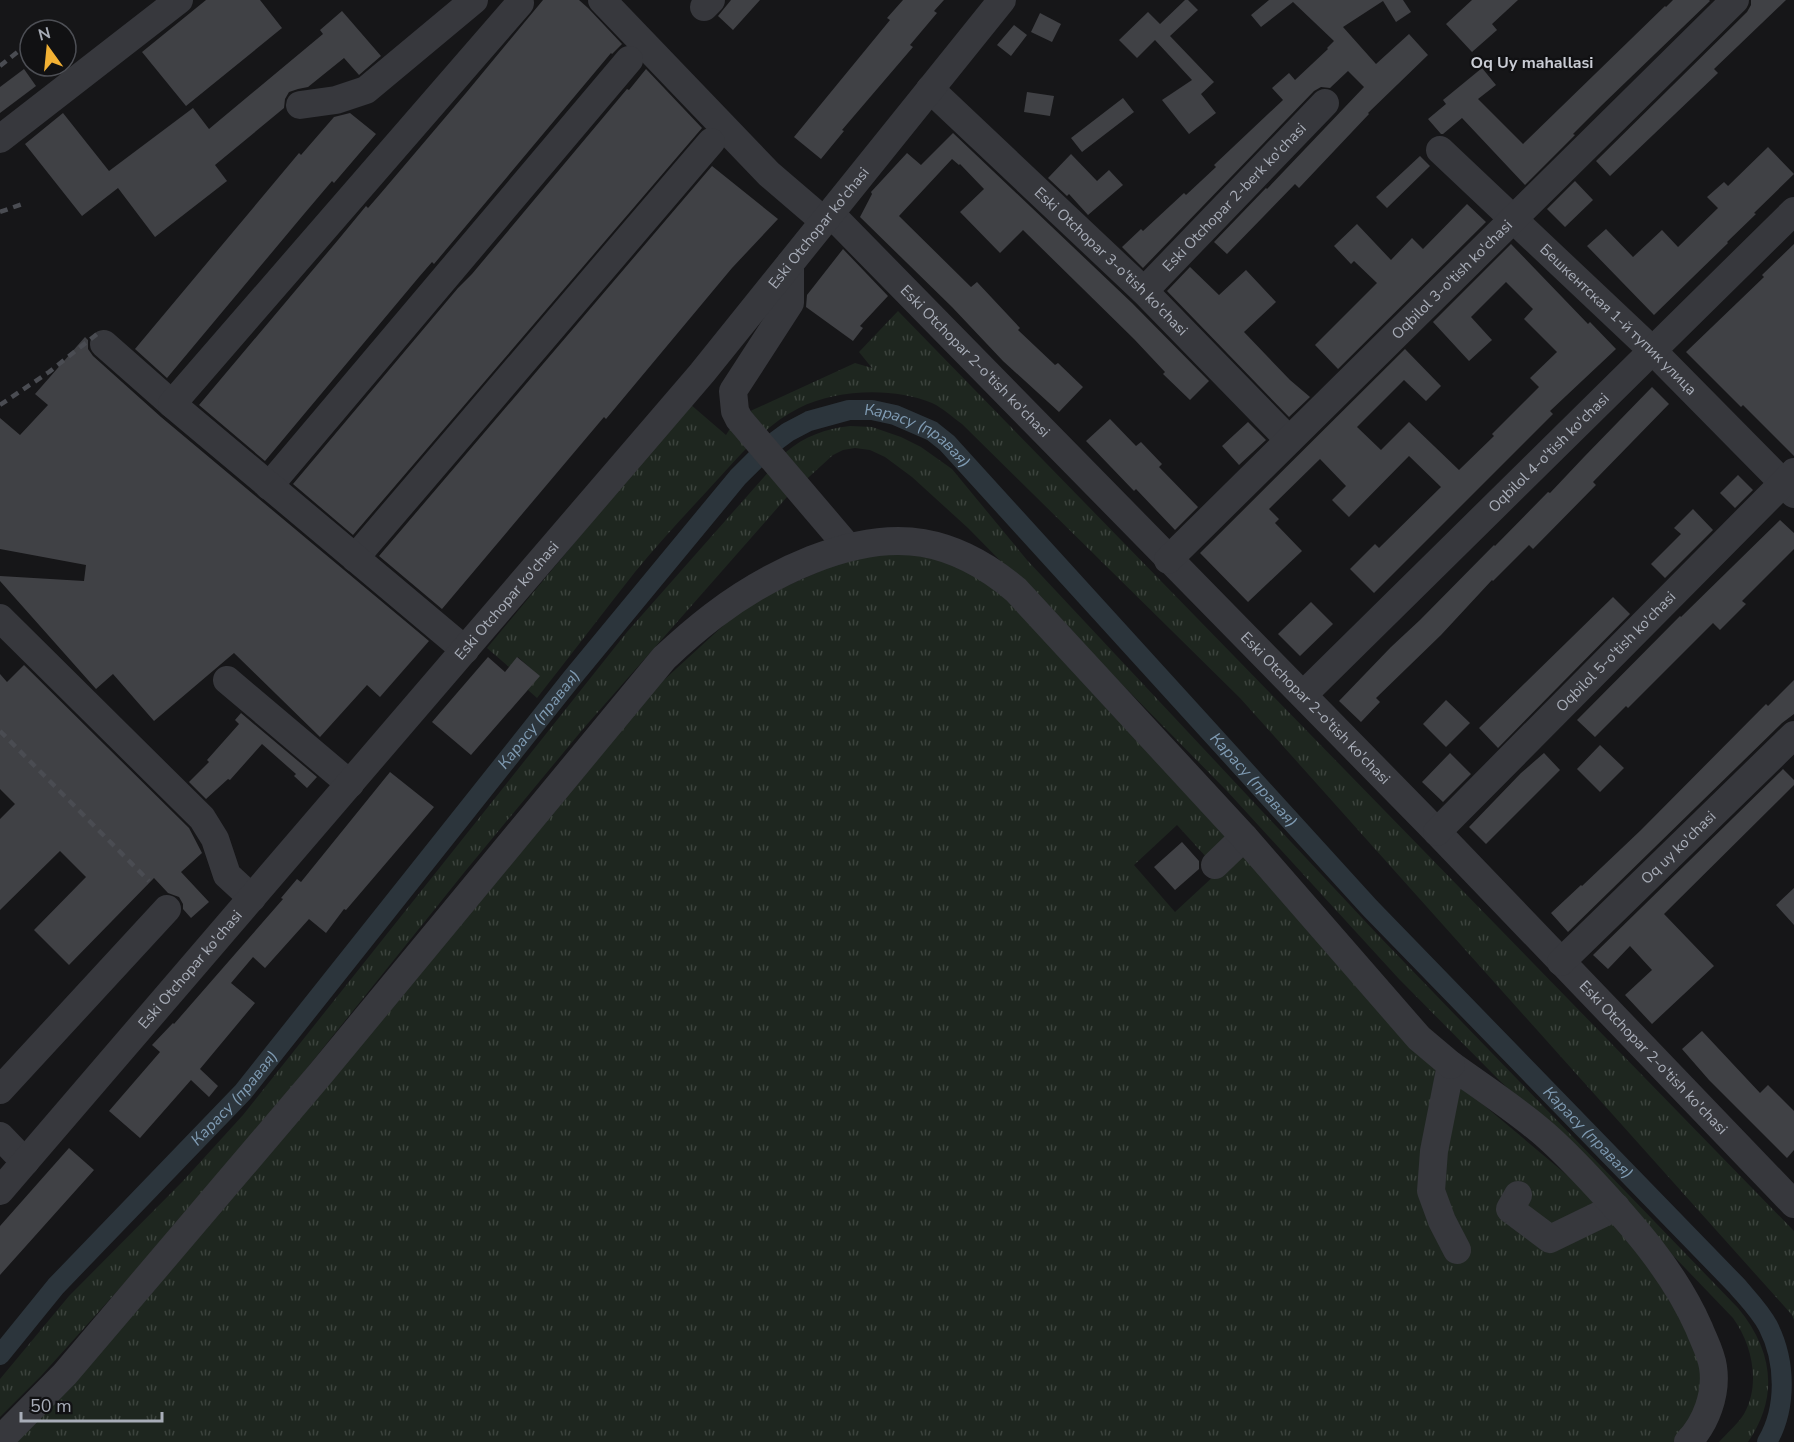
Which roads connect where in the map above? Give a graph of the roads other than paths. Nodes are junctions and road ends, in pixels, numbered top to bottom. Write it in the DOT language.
graph roads {
  1 [pos="179,0"];
  2 [pos="474,0"];
  3 [pos="602,0"];
  4 [pos="1002,0"];
  5 [pos="1735,0"];
  6 [pos="520,3"];
  7 [pos="629,60"];
  8 [pos="930,89"];
  9 [pos="1325,103"];
  10 [pos="300,105"];
  11 [pos="0,139"];
  12 [pos="711,142"];
  13 [pos="1440,150"];
  14 [pos="1794,211"];
  15 [pos="828,218"];
  16 [pos="1513,218"];
  17 [pos="790,264"];
  18 [pos="1144,291"];
  19 [pos="104,344"];
  20 [pos="1653,351"];
  21 [pos="172,404"];
  22 [pos="1289,440"];
  23 [pos="1790,483"];
  24 [pos="269,486"];
  25 [pos="848,547"];
  26 [pos="356,558"];
  27 [pos="1168,560"];
  28 [pos="0,618"];
  29 [pos="465,650"];
  30 [pos="227,680"];
  31 [pos="1303,695"];
  32 [pos="1794,735"];
  33 [pos="350,784"];
  34 [pos="1437,832"];
  35 [pos="1244,837"];
  36 [pos="1215,865"];
  37 [pos="252,898"];
  38 [pos="167,909"];
  39 [pos="1561,962"];
  40 [pos="1451,1065"];
  41 [pos="0,1090"];
  42 [pos="0,1136"];
  43 [pos="25,1162"];
  44 [pos="0,1191"];
  45 [pos="1518,1195"];
  46 [pos="1794,1204"];
  47 [pos="1616,1207"];
  48 [pos="1456,1250"];
  49 [pos="0,1440"];
  50 [pos="1688,1442"];
  1 -- 11 [label="street"];
  2 -- 10 [label="street"];
  3 -- 15 [label="street, Eski Otchopar 2-o'tish ko'chasi"];
  4 -- 8 [label="street, Eski Otchopar ko'chasi"];
  5 -- 16 [label="street, Oqbilol 3-o'tish ko'chasi"];
  6 -- 21 [label="street"];
  7 -- 24 [label="street"];
  8 -- 15 [label="street, Eski Otchopar ko'chasi"];
  8 -- 18 [label="street, Eski Otchopar 3-o'tish ko'chasi"];
  9 -- 18 [label="street, Eski Otchopar 2-berk ko'chasi"];
  12 -- 26 [label="street"];
  13 -- 16 [label="street, Бешкентская 1-й тупик улица"];
  14 -- 20 [label="street, Oqbilol 4-o'tish ko'chasi"];
  15 -- 17 [label="street, Eski Otchopar ko'chasi"];
  15 -- 27 [label="street, Eski Otchopar 2-o'tish ko'chasi"];
  16 -- 20 [label="street, Бешкентская 1-й тупик улица"];
  16 -- 22 [label="street, Oqbilol 3-o'tish ko'chasi"];
  17 -- 25 [label="street"];
  17 -- 29 [label="street, Eski Otchopar ko'chasi"];
  18 -- 22 [label="street, Eski Otchopar 3-o'tish ko'chasi"];
  19 -- 21 [label="street"];
  20 -- 23 [label="street, Бешкентская 1-й тупик улица"];
  20 -- 31 [label="street, Oqbilol 4-o'tish ko'chasi"];
  21 -- 24 [label="street"];
  22 -- 27 [label="street, Oqbilol 3-o'tish ko'chasi"];
  23 -- 34 [label="street, Oqbilol 5-o'tish ko'chasi"];
  24 -- 26 [label="street"];
  25 -- 35 [label="street"];
  25 -- 49 [label="street"];
  26 -- 29 [label="street"];
  27 -- 31 [label="street, Eski Otchopar 2-o'tish ko'chasi"];
  28 -- 37 [label="street"];
  29 -- 33 [label="street, Eski Otchopar ko'chasi"];
  30 -- 33 [label="street"];
  31 -- 34 [label="street, Eski Otchopar 2-o'tish ko'chasi"];
  32 -- 39 [label="street, Oq uy ko'chasi"];
  33 -- 37 [label="street, Eski Otchopar ko'chasi"];
  34 -- 39 [label="street, Eski Otchopar 2-o'tish ko'chasi"];
  35 -- 36 [label="street"];
  35 -- 40 [label="street"];
  37 -- 43 [label="street, Eski Otchopar ko'chasi"];
  38 -- 41 [label="street"];
  39 -- 46 [label="street, Eski Otchopar 2-o'tish ko'chasi"];
  40 -- 47 [label="street"];
  40 -- 48 [label="street"];
  42 -- 43 [label="street"];
  43 -- 44 [label="street, Eski Otchopar ko'chasi"];
  45 -- 47 [label="street"];
  47 -- 50 [label="street"];
}
